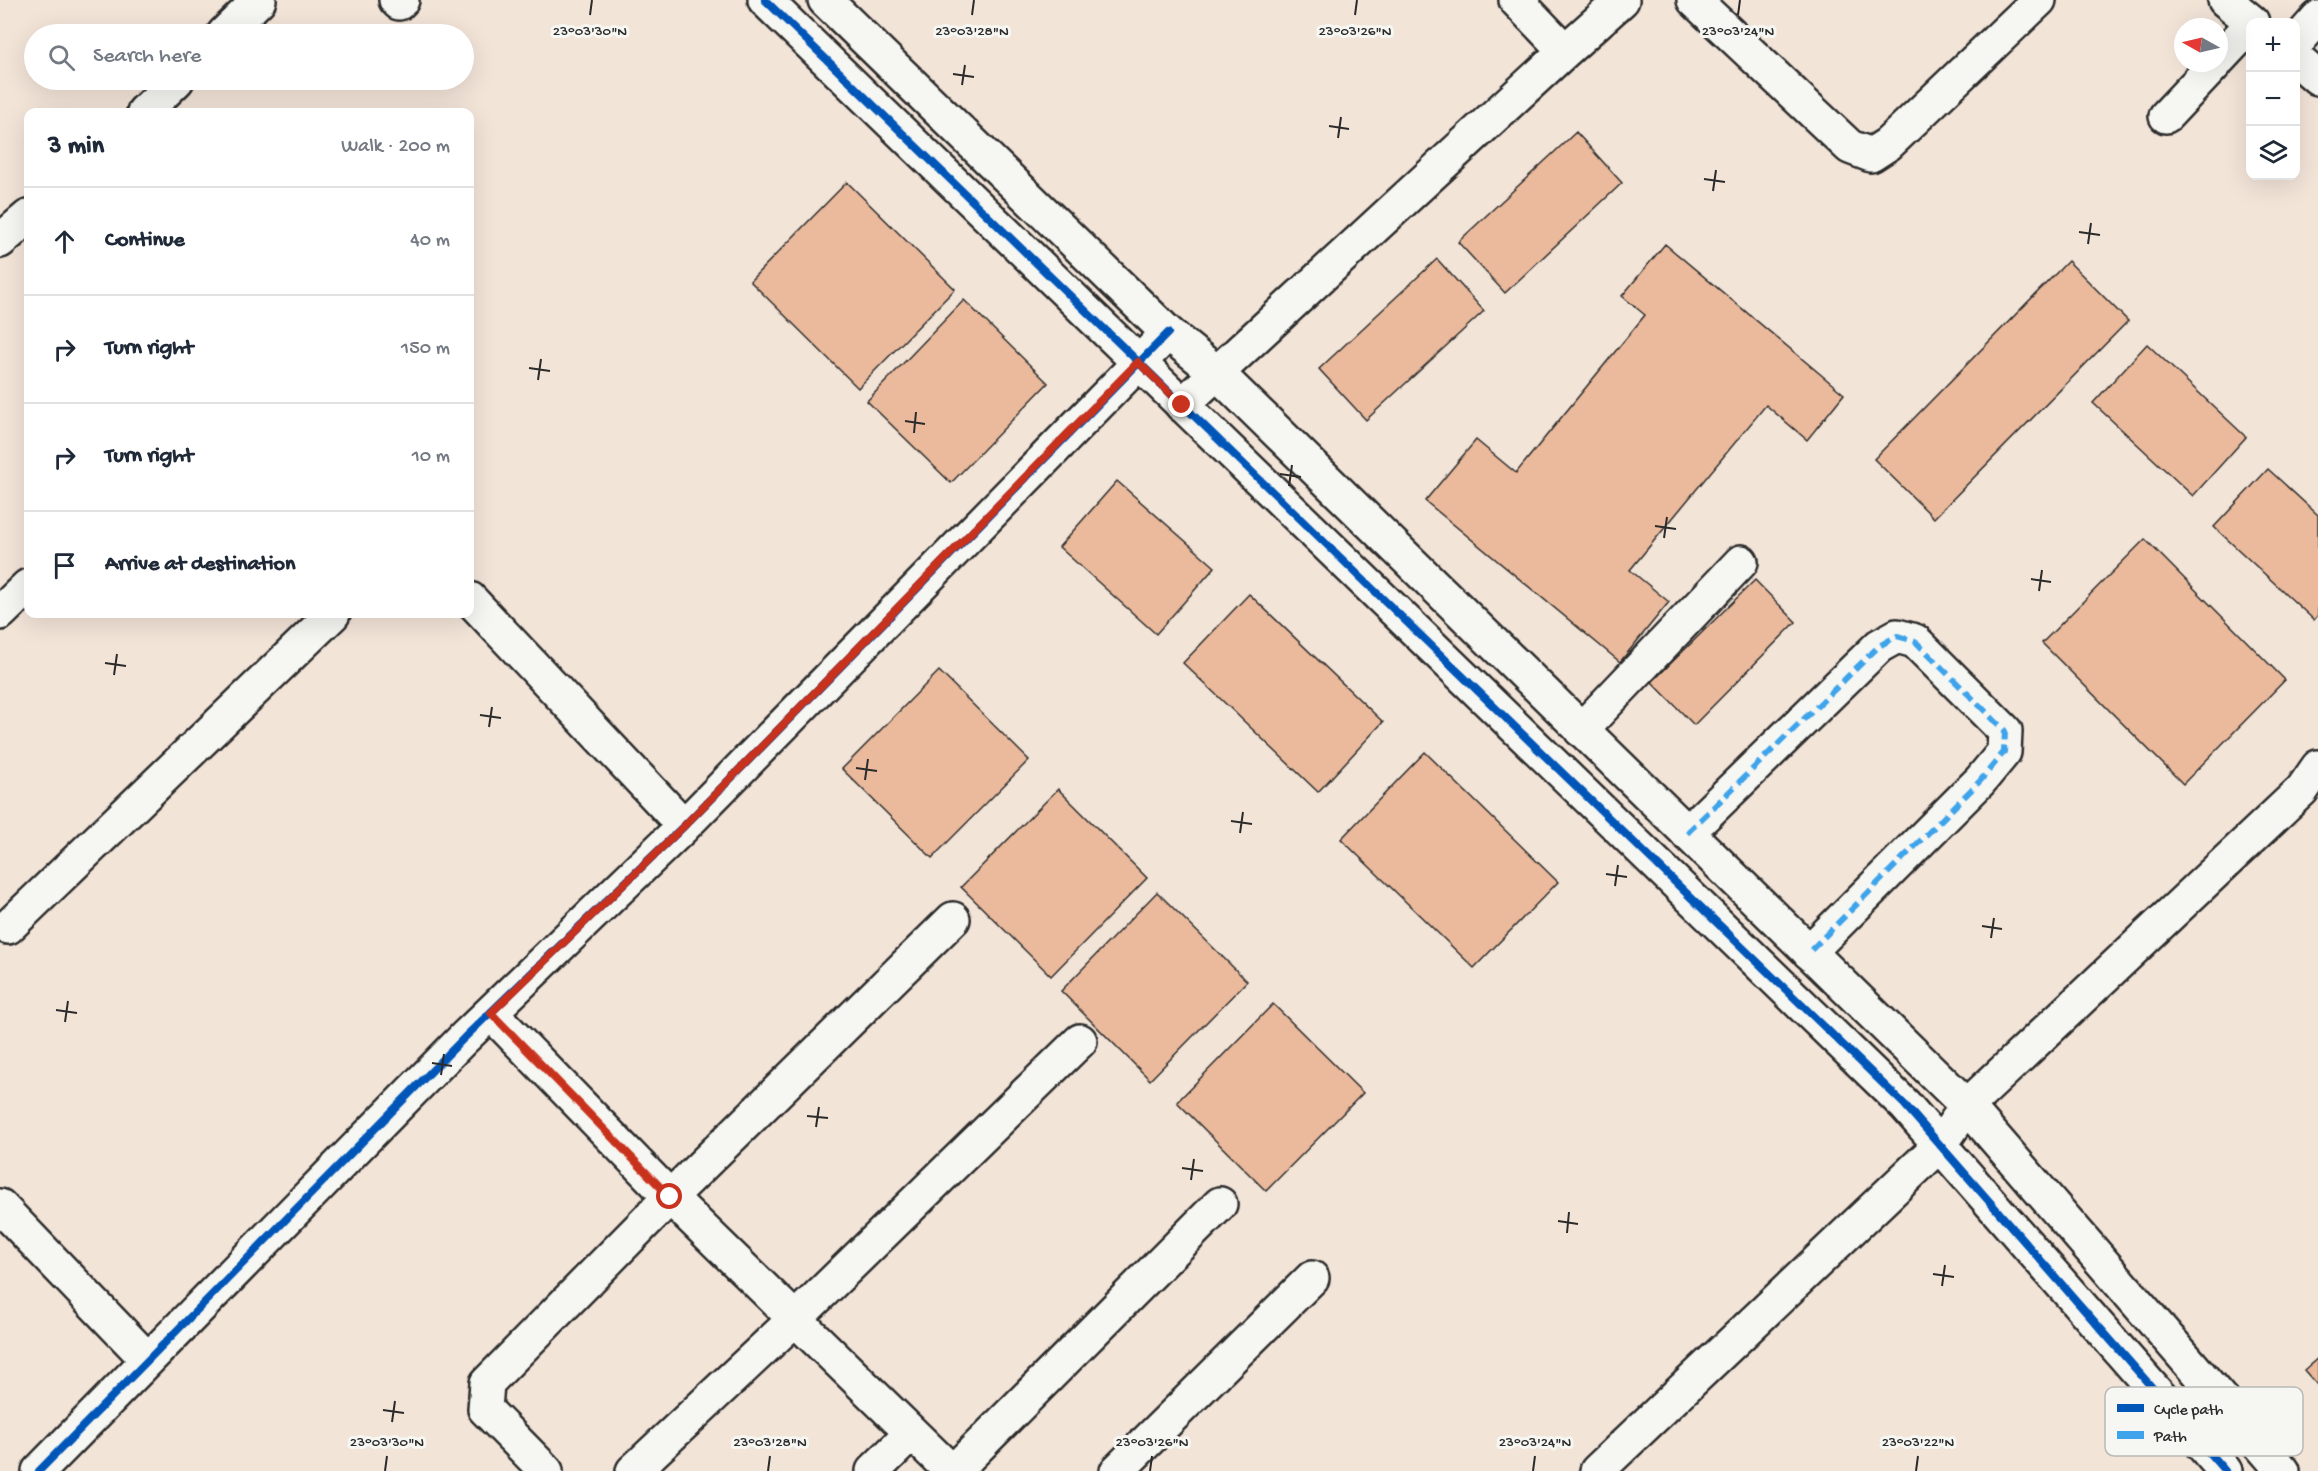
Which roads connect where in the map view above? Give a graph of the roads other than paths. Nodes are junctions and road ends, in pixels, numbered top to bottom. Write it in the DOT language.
graph roads {
  1 [pos="259,0"];
  2 [pos="396,0"];
  3 [pos="402,0"];
  4 [pos="765,0"];
  5 [pos="825,0"];
  6 [pos="1516,0"];
  7 [pos="1622,0"];
  8 [pos="1695,0"];
  9 [pos="2039,0"];
  10 [pos="2225,0"];
  11 [pos="2318,18"];
  12 [pos="2246,19"];
  13 [pos="234,24"];
  14 [pos="2246,29"];
  15 [pos="2300,38"];
  16 [pos="2228,49"];
  17 [pos="1565,51"];
  18 [pos="2300,63"];
  19 [pos="2208,72"];
  20 [pos="2318,78"];
  21 [pos="167,90"];
  22 [pos="148,108"];
  23 [pos="2166,116"];
  24 [pos="24,220"];
  25 [pos="0,241"];
  26 [pos="1168,333"];
  27 [pos="1138,362"];
  28 [pos="1216,372"];
  29 [pos="1182,405"];
  30 [pos="1741,562"];
  31 [pos="24,590"];
  32 [pos="474,603"];
  33 [pos="0,613"];
  34 [pos="329,618"];
  35 [pos="1581,730"];
  36 [pos="2318,767"];
  37 [pos="684,826"];
  38 [pos="1687,832"];
  39 [pos="953,919"];
  40 [pos="8,927"];
  41 [pos="1809,952"];
  42 [pos="491,1013"];
  43 [pos="1080,1041"];
  44 [pos="1967,1106"];
  45 [pos="1940,1145"];
  46 [pos="670,1197"];
  47 [pos="1220,1204"];
  48 [pos="0,1206"];
  49 [pos="1312,1278"];
  50 [pos="795,1319"];
  51 [pos="148,1360"];
  52 [pos="2147,1387"];
  53 [pos="2210,1387"];
  54 [pos="911,1434"];
  55 [pos="2206,1456"];
  56 [pos="2270,1456"];
  57 [pos="2216,1468"];
  58 [pos="39,1471"];
  59 [pos="546,1471"];
  60 [pos="633,1471"];
  61 [pos="873,1471"];
  62 [pos="952,1471"];
  63 [pos="1118,1471"];
  64 [pos="1597,1471"];
  65 [pos="2283,1471"];
  1 -- 13 [label="street"];
  2 -- 3 [label="street"];
  4 -- 27 [label="street"];
  5 -- 26 [label="street"];
  6 -- 17 [label="street"];
  7 -- 17 [label="street"];
  8 -- 9 [label="street"];
  10 -- 12 [label="street"];
  11 -- 15 [label="street"];
  14 -- 16 [label="street"];
  17 -- 28 [label="street"];
  18 -- 20 [label="street"];
  19 -- 23 [label="street"];
  21 -- 22 [label="street"];
  24 -- 25 [label="street"];
  26 -- 27 [label="street"];
  26 -- 28 [label="street"];
  27 -- 29 [label="street"];
  27 -- 37 [label="street"];
  28 -- 29 [label="street"];
  28 -- 35 [label="street"];
  29 -- 45 [label="street"];
  30 -- 35 [label="street"];
  31 -- 33 [label="street"];
  32 -- 37 [label="street"];
  34 -- 40 [label="street"];
  35 -- 38 [label="street"];
  36 -- 44 [label="street"];
  37 -- 42 [label="street"];
  38 -- 41 [label="street"];
  38 -- 41 [label="street"];
  39 -- 46 [label="street"];
  41 -- 44 [label="street"];
  42 -- 46 [label="street"];
  42 -- 51 [label="street"];
  43 -- 50 [label="street"];
  44 -- 45 [label="street"];
  44 -- 53 [label="street"];
  45 -- 52 [label="street"];
  45 -- 64 [label="street"];
  46 -- 50 [label="street"];
  46 -- 59 [label="street"];
  47 -- 62 [label="street"];
  48 -- 51 [label="street"];
  49 -- 63 [label="street"];
  50 -- 54 [label="street"];
  50 -- 60 [label="street"];
  51 -- 58 [label="street"];
  54 -- 61 [label="street"];
  54 -- 62 [label="street"];
  55 -- 57 [label="street"];
  56 -- 65 [label="street"];
}
